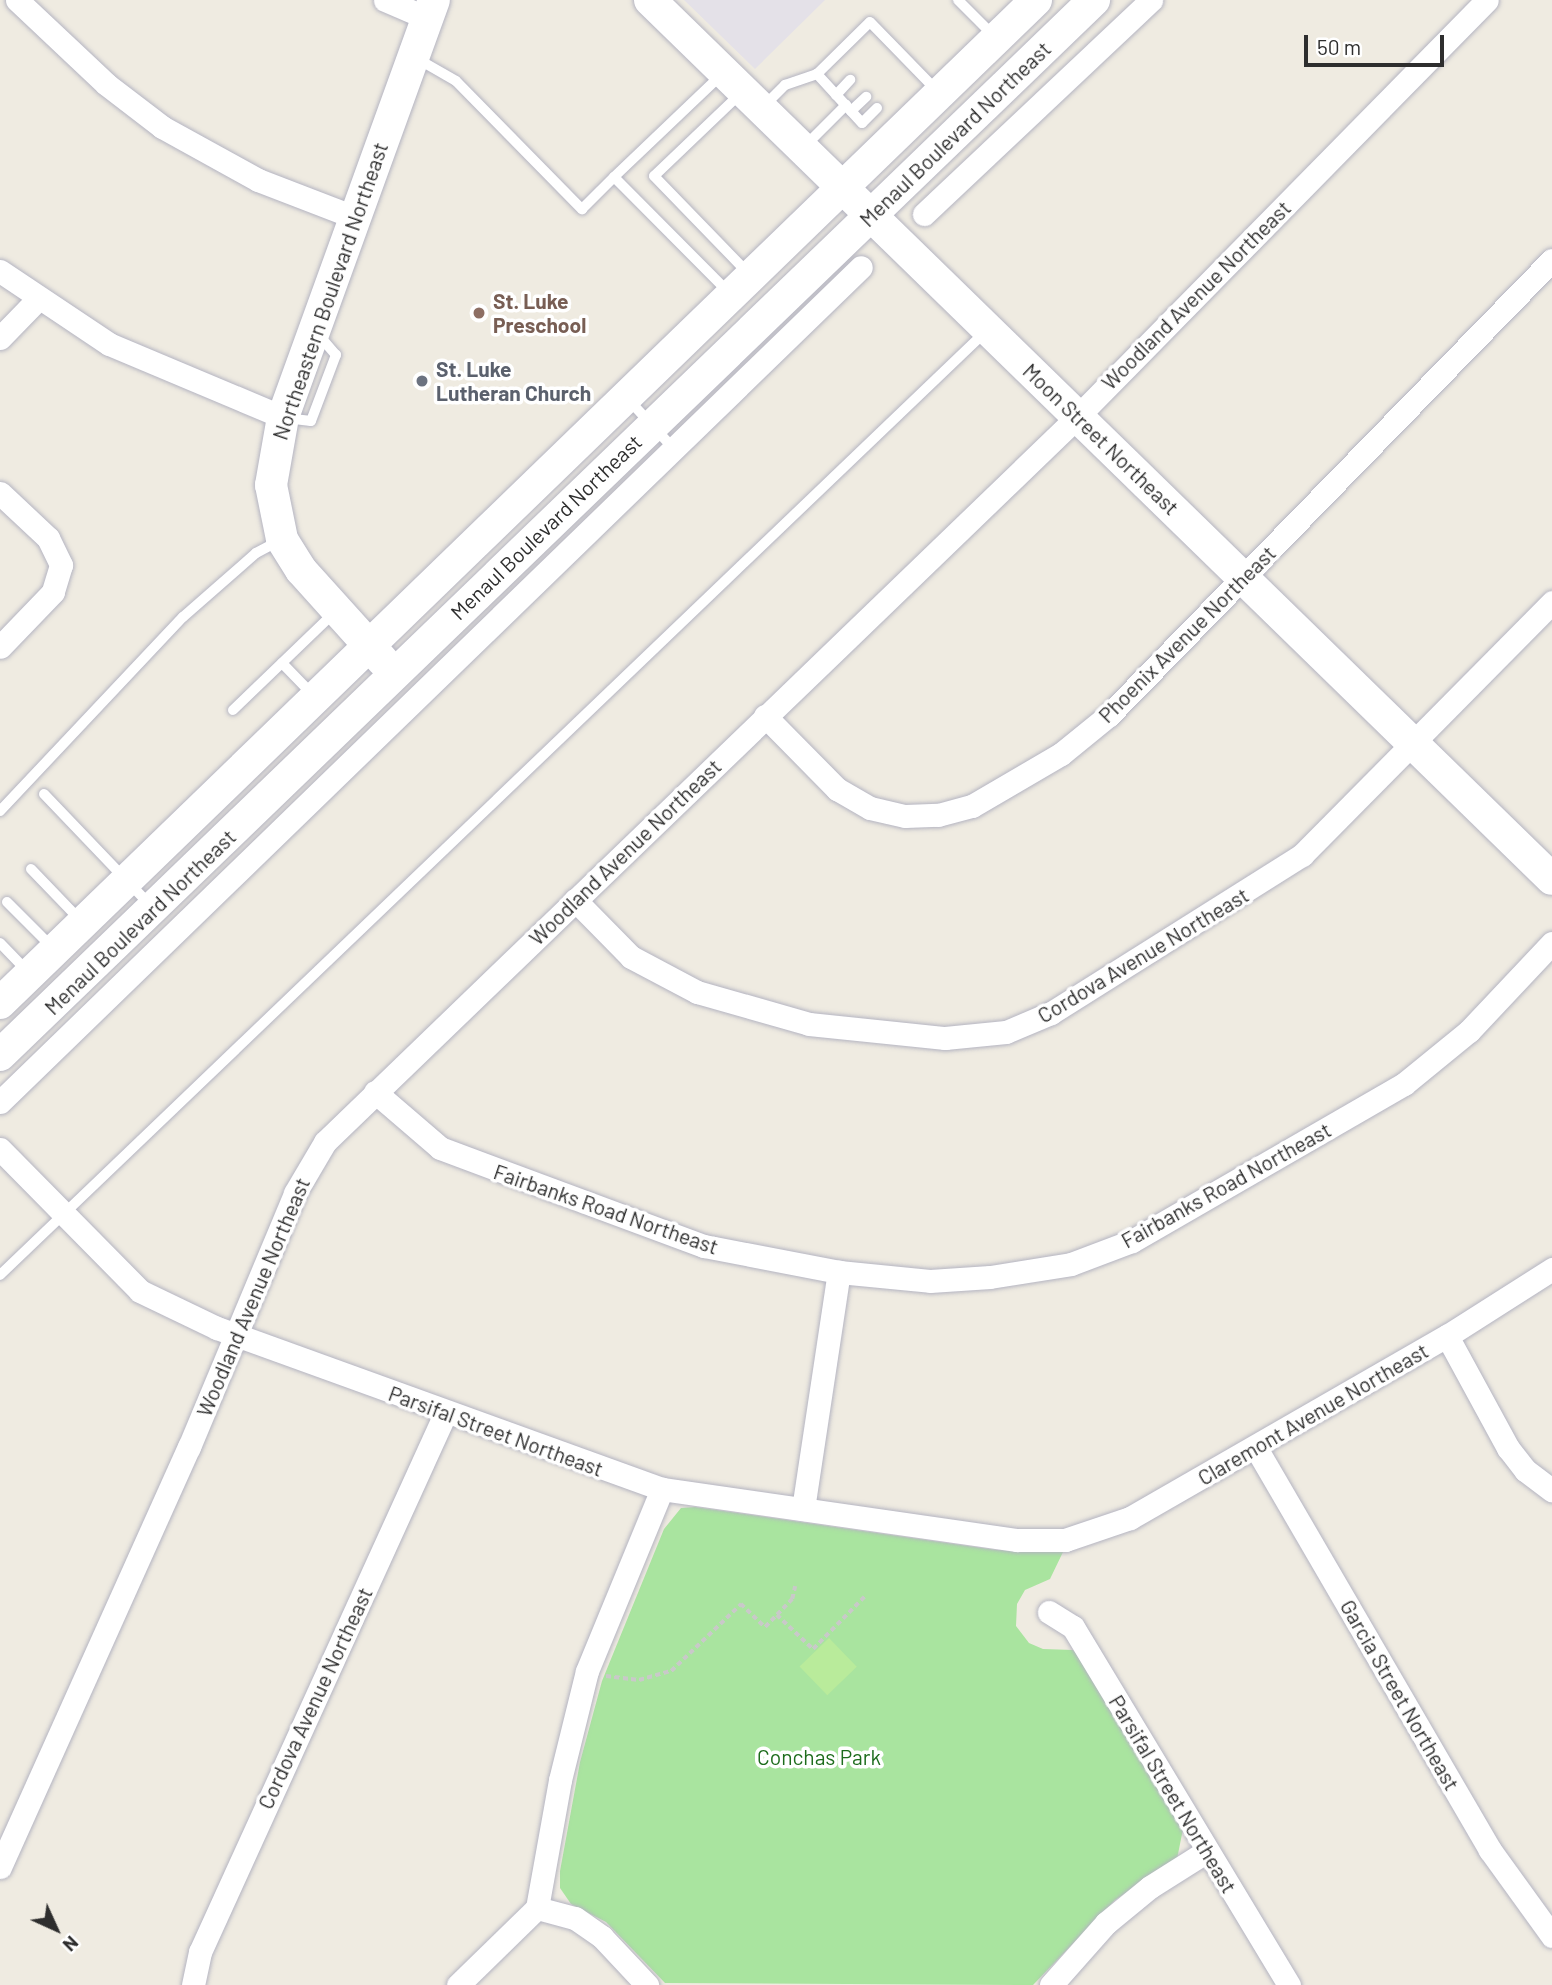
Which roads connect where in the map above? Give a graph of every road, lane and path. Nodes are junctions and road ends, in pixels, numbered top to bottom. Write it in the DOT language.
graph roads {
  1 [pos="18,0"];
  2 [pos="385,0"];
  3 [pos="650,0"];
  4 [pos="958,0"];
  5 [pos="1036,0"];
  6 [pos="1094,0"];
  7 [pos="1151,0"];
  8 [pos="1487,0"];
  9 [pos="430,9"];
  10 [pos="996,38"];
  11 [pos="413,56"];
  12 [pos="817,74"];
  13 [pos="850,80"];
  14 [pos="743,90"];
  15 [pos="939,93"];
  16 [pos="836,94"];
  17 [pos="866,97"];
  18 [pos="848,108"];
  19 [pos="877,108"];
  20 [pos="803,148"];
  21 [pos="614,177"];
  22 [pos="842,187"];
  23 [pos="924,214"];
  24 [pos="871,215"];
  25 [pos="354,217"];
  26 [pos="1552,261"];
  27 [pos="861,267"];
  28 [pos="0,271"];
  29 [pos="740,284"];
  30 [pos="37,300"];
  31 [pos="988,329"];
  32 [pos="0,338"];
  33 [pos="624,394"];
  34 [pos="1078,416"];
  35 [pos="283,418"];
  36 [pos="651,425"];
  37 [pos="673,448"];
  38 [pos="0,492"];
  39 [pos="282,539"];
  40 [pos="1243,578"];
  41 [pos="1552,602"];
  42 [pos="337,610"];
  43 [pos="370,645"];
  44 [pos="0,647"];
  45 [pos="282,663"];
  46 [pos="394,674"];
  47 [pos="316,698"];
  48 [pos="233,710"];
  49 [pos="765,716"];
  50 [pos="1413,743"];
  51 [pos="44,794"];
  52 [pos="0,811"];
  53 [pos="31,869"];
  54 [pos="129,879"];
  55 [pos="1552,879"];
  56 [pos="575,900"];
  57 [pos="7,902"];
  58 [pos="155,911"];
  59 [pos="83,923"];
  60 [pos="0,943"];
  61 [pos="1552,943"];
  62 [pos="55,950"];
  63 [pos="30,974"];
  64 [pos="0,1003"];
  65 [pos="0,1055"];
  66 [pos="375,1092"];
  67 [pos="0,1102"];
  68 [pos="0,1149"];
  69 [pos="63,1214"];
  70 [pos="1552,1269"];
  71 [pos="839,1272"];
  72 [pos="0,1275"];
  73 [pos="235,1335"];
  74 [pos="1447,1336"];
  75 [pos="445,1414"];
  76 [pos="1256,1448"];
  77 [pos="662,1489"];
  78 [pos="1552,1490"];
  79 [pos="803,1508"];
  80 [pos="1065,1540"];
  81 [pos="795,1586"];
  82 [pos="865,1596"];
  83 [pos="1049,1612"];
  84 [pos="777,1614"];
  85 [pos="606,1676"];
  86 [pos="1207,1851"];
  87 [pos="0,1867"];
  88 [pos="537,1908"];
  89 [pos="1552,1936"];
  90 [pos="1053,1984"];
  91 [pos="193,1985"];
  92 [pos="458,1985"];
  93 [pos="647,1985"];
  94 [pos="1289,1985"];
  1 -- 25 [label="street"];
  2 -- 9 [label="street"];
  3 -- 14 [label="main road, Moon Street Northeast"];
  4 -- 10 [label="lane"];
  5 -- 10 [label="main road, Menaul Boulevard Northeast"];
  6 -- 24 [label="main road, Menaul Boulevard Northeast"];
  7 -- 23 [label="street"];
  8 -- 34 [label="street, Woodland Avenue Northeast"];
  9 -- 11 [label="main road, Northeastern Boulevard Northeast"];
  10 -- 15 [label="main road, Menaul Boulevard Northeast"];
  11 -- 21 [label="lane"];
  11 -- 25 [label="main road, Northeastern Boulevard Northeast"];
  12 -- 14 [label="lane"];
  12 -- 15 [label="lane"];
  12 -- 16 [label="lane"];
  13 -- 16 [label="lane"];
  14 -- 20 [label="main road, Moon Street Northeast"];
  14 -- 21 [label="lane"];
  14 -- 29 [label="lane"];
  15 -- 22 [label="main road, Menaul Boulevard Northeast"];
  16 -- 18 [label="lane"];
  17 -- 18 [label="lane"];
  18 -- 19 [label="lane"];
  18 -- 20 [label="lane"];
  20 -- 22 [label="main road, Moon Street Northeast"];
  21 -- 29 [label="lane"];
  22 -- 24 [label="main road, Moon Street Northeast"];
  22 -- 29 [label="main road, Menaul Boulevard Northeast"];
  24 -- 31 [label="main road, Moon Street Northeast"];
  24 -- 36 [label="main road, Menaul Boulevard Northeast"];
  25 -- 35 [label="main road, Northeastern Boulevard Northeast"];
  26 -- 40 [label="street, Phoenix Avenue Northeast"];
  27 -- 37 [label="street"];
  28 -- 30 [label="street"];
  29 -- 33 [label="main road, Menaul Boulevard Northeast"];
  30 -- 32 [label="street"];
  30 -- 35 [label="street"];
  31 -- 34 [label="main road, Moon Street Northeast"];
  31 -- 69 [label="lane"];
  33 -- 36 [label="lane"];
  33 -- 43 [label="main road, Menaul Boulevard Northeast"];
  34 -- 40 [label="main road, Moon Street Northeast"];
  34 -- 49 [label="street, Woodland Avenue Northeast"];
  35 -- 39 [label="main road, Northeastern Boulevard Northeast"];
  36 -- 37 [label="lane"];
  36 -- 46 [label="main road, Menaul Boulevard Northeast"];
  37 -- 67 [label="street"];
  38 -- 44 [label="street"];
  39 -- 42 [label="main road, Northeastern Boulevard Northeast"];
  39 -- 52 [label="lane"];
  40 -- 49 [label="street, Phoenix Avenue Northeast"];
  40 -- 50 [label="main road, Moon Street Northeast"];
  41 -- 50 [label="street, Cordova Avenue Northeast"];
  42 -- 43 [label="main road, Northeastern Boulevard Northeast"];
  42 -- 45 [label="lane"];
  43 -- 46 [label="main road, Northeastern Boulevard Northeast"];
  43 -- 47 [label="main road, Menaul Boulevard Northeast"];
  45 -- 47 [label="lane"];
  45 -- 48 [label="lane"];
  46 -- 58 [label="main road, Menaul Boulevard Northeast"];
  47 -- 54 [label="main road, Menaul Boulevard Northeast"];
  49 -- 56 [label="street, Woodland Avenue Northeast"];
  50 -- 55 [label="main road, Moon Street Northeast"];
  50 -- 56 [label="street, Cordova Avenue Northeast"];
  51 -- 54 [label="lane"];
  53 -- 59 [label="lane"];
  54 -- 58 [label="lane"];
  54 -- 59 [label="main road, Menaul Boulevard Northeast"];
  56 -- 66 [label="street, Woodland Avenue Northeast"];
  57 -- 62 [label="lane"];
  58 -- 65 [label="main road, Menaul Boulevard Northeast"];
  59 -- 62 [label="main road, Menaul Boulevard Northeast"];
  60 -- 63 [label="lane"];
  61 -- 71 [label="street, Fairbanks Road Northeast"];
  62 -- 63 [label="main road, Menaul Boulevard Northeast"];
  63 -- 64 [label="main road, Menaul Boulevard Northeast"];
  66 -- 71 [label="street, Fairbanks Road Northeast"];
  66 -- 73 [label="street, Woodland Avenue Northeast"];
  68 -- 69 [label="street, Parsifal Street Northeast"];
  69 -- 72 [label="lane"];
  69 -- 73 [label="street, Parsifal Street Northeast"];
  70 -- 74 [label="street, Claremont Avenue Northeast"];
  71 -- 79 [label="street"];
  73 -- 75 [label="street, Parsifal Street Northeast"];
  73 -- 87 [label="street, Woodland Avenue Northeast"];
  74 -- 76 [label="street, Claremont Avenue Northeast"];
  74 -- 78 [label="street"];
  75 -- 77 [label="street, Parsifal Street Northeast"];
  75 -- 91 [label="street, Cordova Avenue Northeast"];
  76 -- 80 [label="street, Claremont Avenue Northeast"];
  76 -- 89 [label="street, Garcia Street Northeast"];
  77 -- 79 [label="street, Parsifal Street Northeast"];
  77 -- 88 [label="street"];
  79 -- 80 [label="street, Parsifal Street Northeast"];
  81 -- 84 [label="path"];
  82 -- 84 [label="path"];
  83 -- 86 [label="street, Parsifal Street Northeast"];
  84 -- 85 [label="path"];
  86 -- 90 [label="street"];
  86 -- 94 [label="street, Parsifal Street Northeast"];
  88 -- 92 [label="street"];
  88 -- 93 [label="street"];
}
